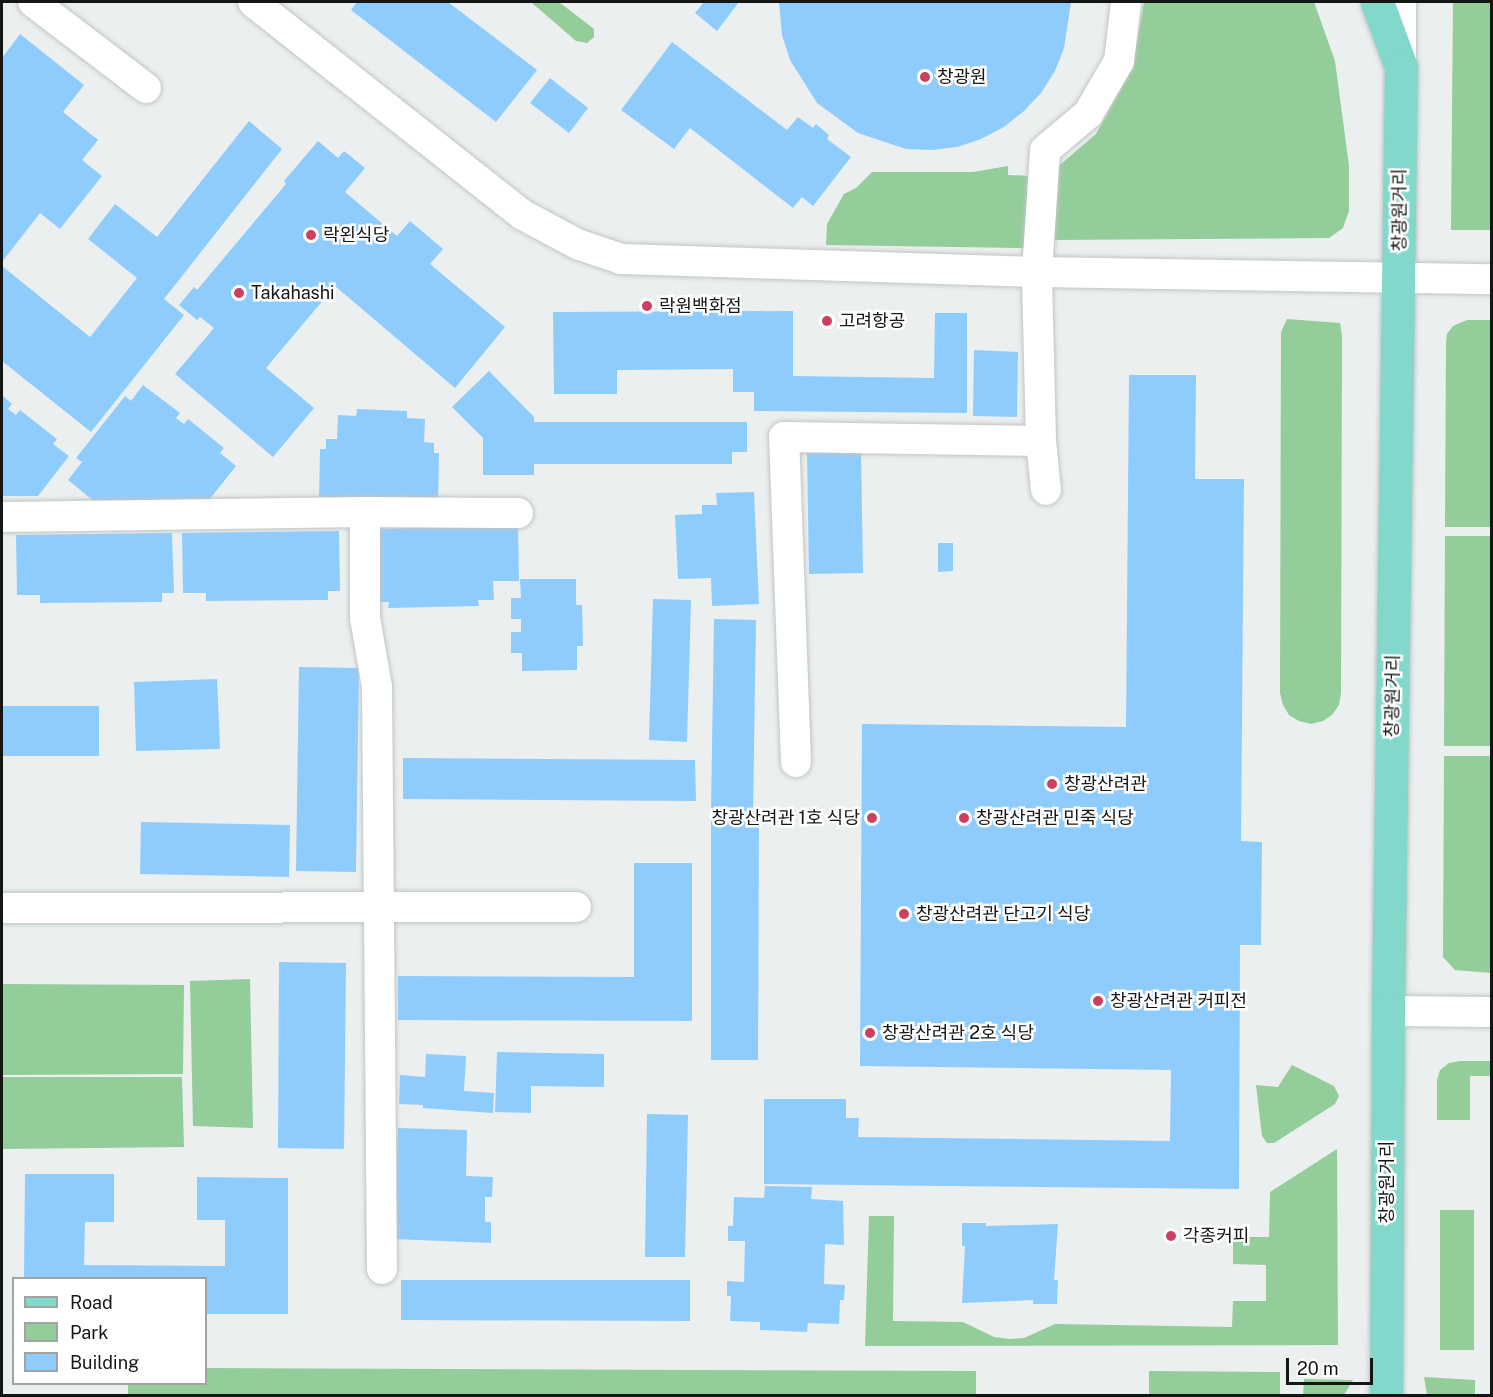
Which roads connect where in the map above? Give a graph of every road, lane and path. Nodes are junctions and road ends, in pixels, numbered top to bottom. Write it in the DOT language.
graph roads {
  1 [pos="33,2"];
  2 [pos="253,2"];
  3 [pos="1126,2"];
  4 [pos="1377,2"];
  5 [pos="1401,2"];
  6 [pos="1401,67"];
  7 [pos="147,88"];
  8 [pos="1037,272"];
  9 [pos="1400,279"];
  10 [pos="1491,279"];
  11 [pos="1041,441"];
  12 [pos="1046,490"];
  13 [pos="365,512"];
  14 [pos="518,513"];
  15 [pos="2,518"];
  16 [pos="796,762"];
  17 [pos="380,907"];
  18 [pos="576,907"];
  19 [pos="2,908"];
  20 [pos="1388,1011"];
  21 [pos="1491,1012"];
  22 [pos="382,1269"];
  23 [pos="1386,1395"];
  1 -- 7 [label="street"];
  2 -- 8 [label="street"];
  3 -- 8 [label="street"];
  4 -- 6 [label="main road, 창광원거리"];
  5 -- 6 [label="street"];
  6 -- 9 [label="main road, 창광원거리"];
  8 -- 9 [label="street"];
  8 -- 11 [label="street"];
  9 -- 10 [label="street"];
  9 -- 20 [label="main road, 창광원거리"];
  11 -- 12 [label="street"];
  11 -- 16 [label="street"];
  13 -- 14 [label="street"];
  13 -- 15 [label="street"];
  13 -- 17 [label="street"];
  17 -- 18 [label="street"];
  17 -- 19 [label="street"];
  17 -- 22 [label="street"];
  20 -- 21 [label="street"];
  20 -- 23 [label="main road, 창광원거리"];
}
